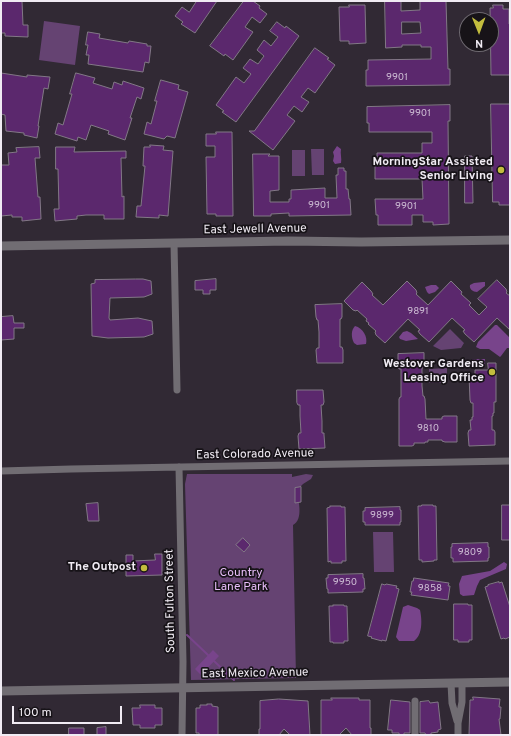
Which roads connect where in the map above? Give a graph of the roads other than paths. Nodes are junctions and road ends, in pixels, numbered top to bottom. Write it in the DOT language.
graph roads {
  1 [pos="510,240"];
  2 [pos="174,243"];
  3 [pos="1,246"];
  4 [pos="177,390"];
  5 [pos="510,461"];
  6 [pos="179,467"];
  7 [pos="1,471"];
  8 [pos="510,682"];
  9 [pos="452,683"];
  10 [pos="462,683"];
  11 [pos="182,688"];
  12 [pos="1,691"];
  13 [pos="415,701"];
  14 [pos="458,723"];
  15 [pos="182,735"];
  16 [pos="415,735"];
  17 [pos="458,735"];
  1 -- 2 [label="street, East Jewell Avenue"];
  2 -- 3 [label="street, East Jewell Avenue"];
  2 -- 4 [label="street"];
  5 -- 6 [label="street, East Colorado Avenue"];
  6 -- 7 [label="street, East Colorado Avenue"];
  6 -- 11 [label="street, South Fulton Street"];
  8 -- 10 [label="street, East Mexico Avenue"];
  9 -- 10 [label="street, East Mexico Avenue"];
  9 -- 11 [label="street, East Mexico Avenue"];
  9 -- 14 [label="street"];
  10 -- 14 [label="street"];
  11 -- 12 [label="street, East Mexico Avenue"];
  11 -- 15 [label="street, South Fulton Street"];
  13 -- 16 [label="street"];
  14 -- 17 [label="street"];
}
